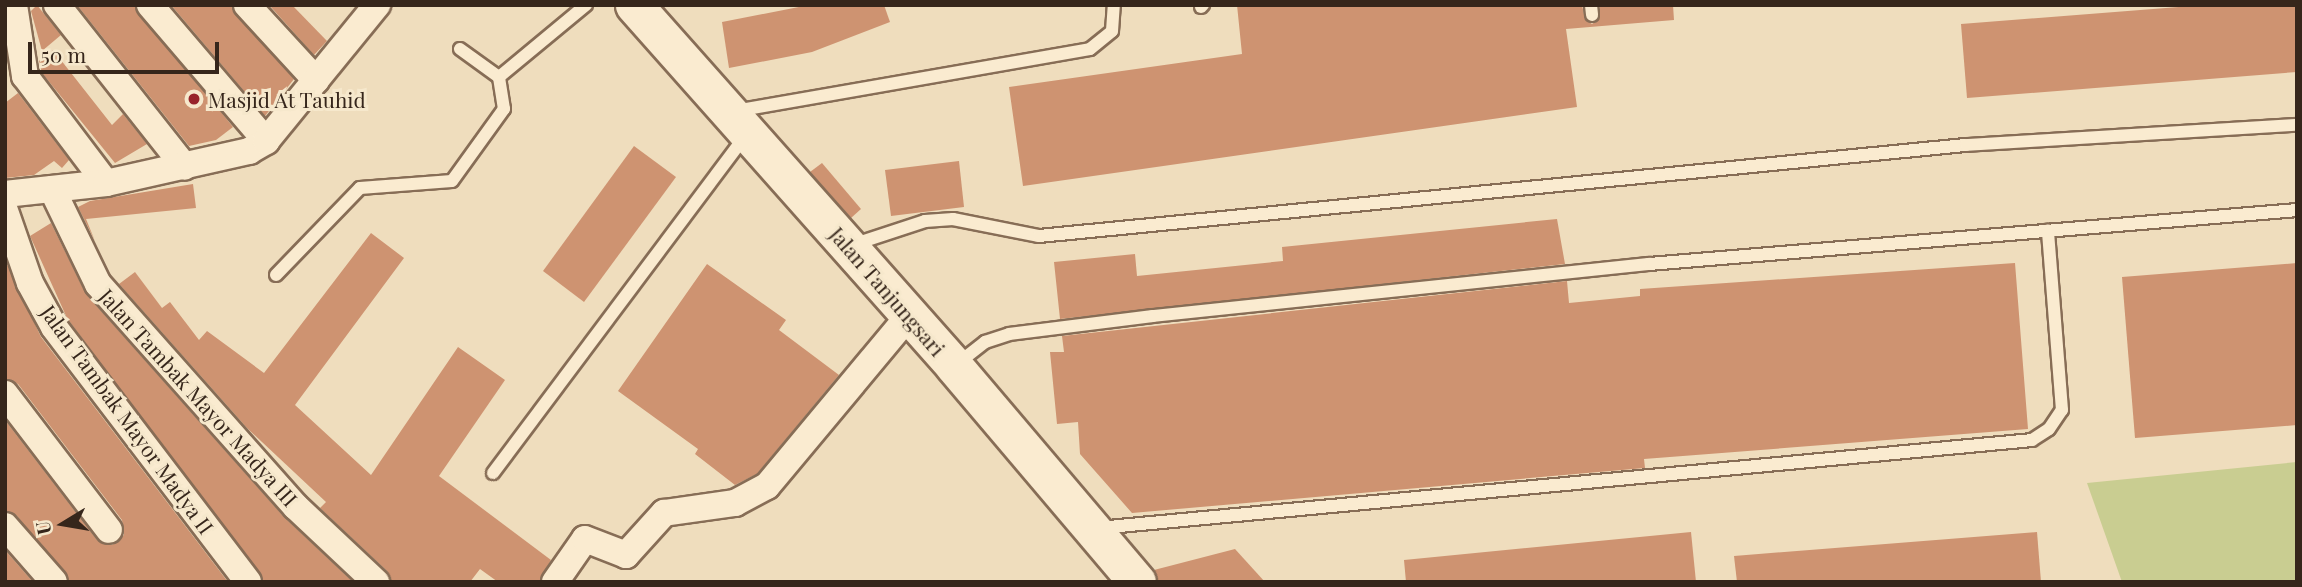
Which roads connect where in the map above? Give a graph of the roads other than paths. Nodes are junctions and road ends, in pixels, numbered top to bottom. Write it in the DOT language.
graph roads {
  1 [pos="57,5"];
  2 [pos="150,5"];
  3 [pos="247,5"];
  4 [pos="586,5"];
  5 [pos="634,5"];
  6 [pos="1114,5"];
  7 [pos="11,8"];
  8 [pos="365,10"];
  9 [pos="460,49"];
  10 [pos="499,77"];
  11 [pos="316,80"];
  12 [pos="740,122"];
  13 [pos="2297,125"];
  14 [pos="266,141"];
  15 [pos="185,167"];
  16 [pos="106,183"];
  17 [pos="52,189"];
  18 [pos="5,194"];
  19 [pos="2297,210"];
  20 [pos="5,211"];
  21 [pos="2048,231"];
  22 [pos="849,246"];
  23 [pos="276,275"];
  24 [pos="908,317"];
  25 [pos="954,366"];
  26 [pos="5,394"];
  27 [pos="493,473"];
  28 [pos="5,526"];
  29 [pos="1094,529"];
  30 [pos="109,530"];
  31 [pos="54,582"];
  32 [pos="248,582"];
  33 [pos="376,582"];
  34 [pos="555,582"];
  35 [pos="1137,582"];
  1 -- 15 [label="street"];
  2 -- 14 [label="street"];
  3 -- 11 [label="street"];
  4 -- 10 [label="lane"];
  5 -- 12 [label="main road, Jalan Tanjungsari"];
  6 -- 12 [label="lane"];
  7 -- 16 [label="street"];
  8 -- 11 [label="street"];
  9 -- 10 [label="lane"];
  10 -- 23 [label="lane"];
  11 -- 14 [label="street"];
  12 -- 22 [label="main road, Jalan Tanjungsari"];
  12 -- 27 [label="lane"];
  13 -- 22 [label="lane"];
  14 -- 15 [label="street"];
  15 -- 16 [label="street"];
  16 -- 17 [label="street"];
  17 -- 18 [label="street"];
  17 -- 33 [label="street, Jalan Tambak Mayor Madya III"];
  19 -- 21 [label="lane"];
  20 -- 32 [label="street, Jalan Tambak Mayor Madya II"];
  21 -- 25 [label="lane"];
  21 -- 29 [label="lane"];
  22 -- 24 [label="main road, Jalan Tanjungsari"];
  24 -- 25 [label="main road, Jalan Tanjungsari"];
  24 -- 34 [label="street"];
  25 -- 29 [label="main road, Jalan Tanjungsari"];
  26 -- 30 [label="street"];
  28 -- 31 [label="street"];
  29 -- 35 [label="main road, Jalan Tanjungsari"];
}
